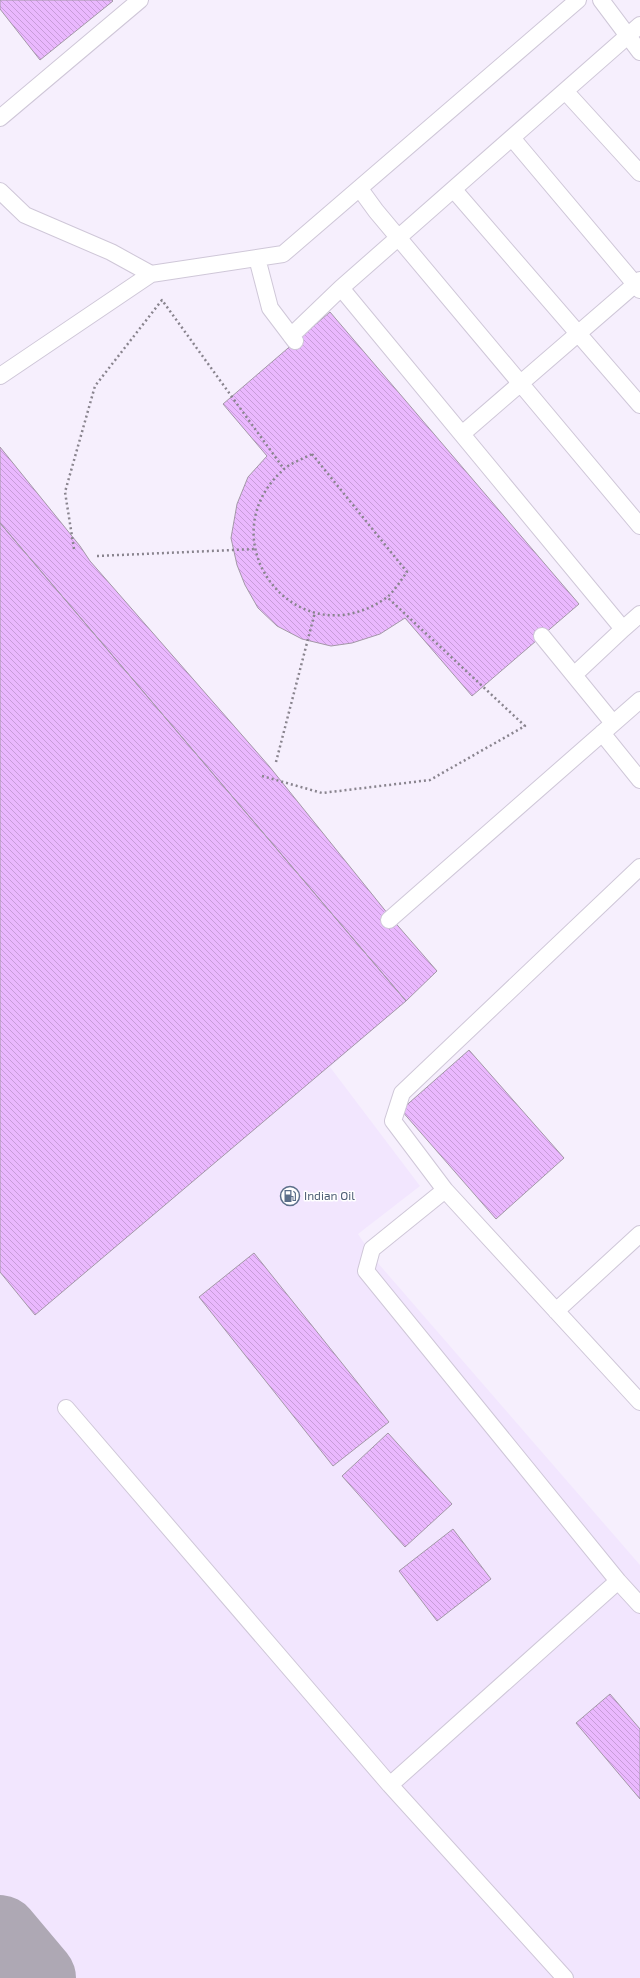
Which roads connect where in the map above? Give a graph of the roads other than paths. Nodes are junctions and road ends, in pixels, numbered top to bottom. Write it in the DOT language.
graph roads {
  1 [pos="140,0"];
  2 [pos="578,0"];
  3 [pos="601,0"];
  4 [pos="640,25"];
  5 [pos="627,36"];
  6 [pos="640,52"];
  7 [pos="566,92"];
  8 [pos="0,118"];
  9 [pos="512,138"];
  10 [pos="640,173"];
  11 [pos="360,188"];
  12 [pos="0,190"];
  13 [pos="454,190"];
  14 [pos="400,237"];
  15 [pos="257,258"];
  16 [pos="151,274"];
  17 [pos="638,284"];
  18 [pos="341,288"];
  19 [pos="578,333"];
  20 [pos="0,376"];
  21 [pos="521,383"];
  22 [pos="640,405"];
  23 [pos="462,434"];
  24 [pos="640,526"];
  25 [pos="640,614"];
  26 [pos="622,629"];
  27 [pos="542,636"];
  28 [pos="574,675"];
  29 [pos="640,700"];
  30 [pos="608,728"];
  31 [pos="640,780"];
  32 [pos="640,867"];
  33 [pos="389,920"];
  34 [pos="444,1190"];
  35 [pos="640,1234"];
  36 [pos="556,1311"];
  37 [pos="640,1402"];
  38 [pos="66,1408"];
  39 [pos="618,1580"];
  40 [pos="640,1605"];
  41 [pos="390,1785"];
  42 [pos="565,1978"];
  1 -- 8 [label="lane"];
  2 -- 11 [label="lane"];
  3 -- 5 [label="lane"];
  4 -- 5 [label="lane"];
  5 -- 6 [label="lane"];
  5 -- 7 [label="lane"];
  7 -- 9 [label="lane"];
  7 -- 10 [label="lane"];
  9 -- 13 [label="lane"];
  9 -- 17 [label="lane"];
  11 -- 14 [label="lane"];
  11 -- 15 [label="lane"];
  12 -- 16 [label="lane"];
  13 -- 14 [label="lane"];
  13 -- 19 [label="lane"];
  14 -- 18 [label="lane"];
  14 -- 21 [label="lane"];
  15 -- 16 [label="lane"];
  15 -- 18 [label="lane"];
  16 -- 20 [label="lane"];
  17 -- 19 [label="lane"];
  18 -- 23 [label="lane"];
  19 -- 21 [label="lane"];
  19 -- 22 [label="lane"];
  21 -- 23 [label="lane"];
  21 -- 24 [label="lane"];
  23 -- 26 [label="lane"];
  25 -- 26 [label="lane"];
  26 -- 28 [label="lane"];
  27 -- 28 [label="lane"];
  28 -- 30 [label="lane"];
  29 -- 30 [label="lane"];
  30 -- 31 [label="lane"];
  30 -- 33 [label="lane"];
  32 -- 34 [label="lane"];
  34 -- 36 [label="lane"];
  34 -- 39 [label="lane"];
  35 -- 36 [label="lane"];
  36 -- 37 [label="lane"];
  38 -- 41 [label="lane"];
  39 -- 40 [label="lane"];
  39 -- 41 [label="lane"];
  41 -- 42 [label="lane"];
}
